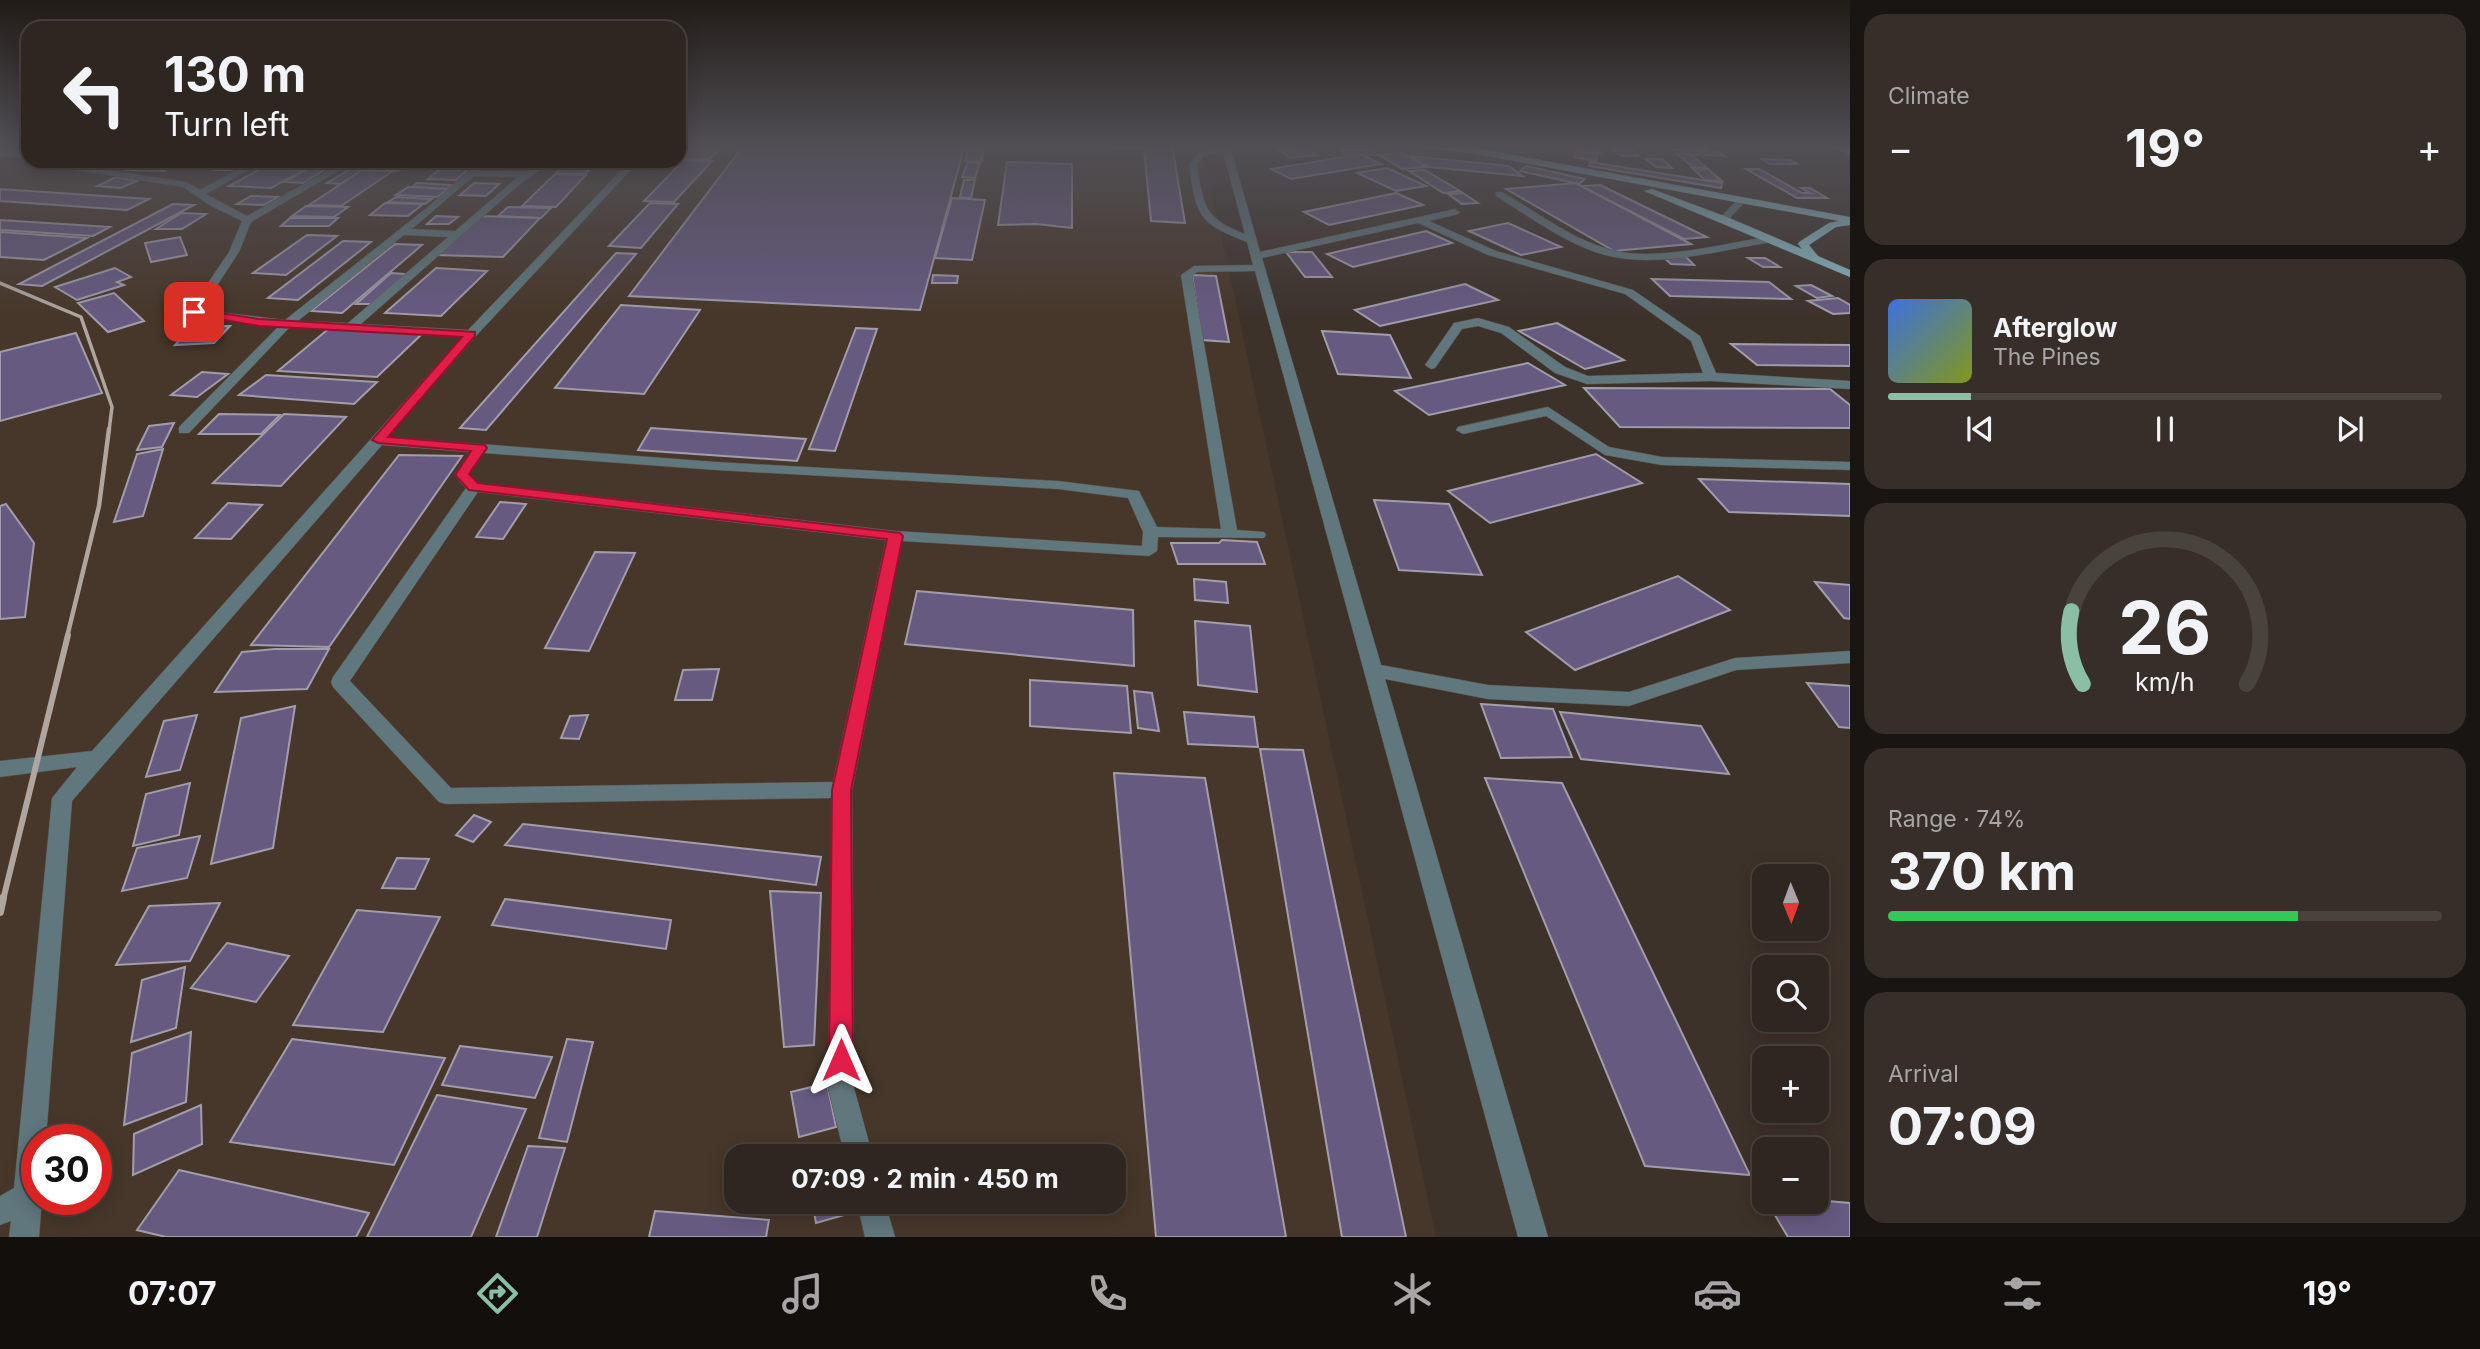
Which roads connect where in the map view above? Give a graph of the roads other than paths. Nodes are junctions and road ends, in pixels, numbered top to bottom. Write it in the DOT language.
graph roads {
  1 [pos="215,203"];
  2 [pos="277,203"];
  3 [pos="437,203"];
  4 [pos="492,203"];
  5 [pos="595,203"];
  6 [pos="1199,203"];
  7 [pos="1242,203"];
  8 [pos="1514,203"];
  9 [pos="1679,203"];
  10 [pos="1739,203"];
  11 [pos="1756,203"];
  12 [pos="1455,212"];
  13 [pos="1724,219"];
  14 [pos="247,220"];
  15 [pos="1419,220"];
  16 [pos="1850,221"];
  17 [pos="402,232"];
  18 [pos="455,234"];
  19 [pos="1772,239"];
  20 [pos="1257,255"];
  21 [pos="1813,256"];
  22 [pos="1850,274"];
  23 [pos="288,323"];
  24 [pos="353,326"];
  25 [pos="471,334"];
  26 [pos="1431,365"];
  27 [pos="1711,377"];
  28 [pos="1848,387"];
  29 [pos="184,430"];
  30 [pos="1464,430"];
  31 [pos="378,440"];
  32 [pos="480,448"];
  33 [pos="1850,466"];
  34 [pos="474,487"];
  35 [pos="1152,532"];
  36 [pos="1230,534"];
  37 [pos="1258,535"];
  38 [pos="895,536"];
  39 [pos="1850,657"];
  40 [pos="1374,670"];
  41 [pos="98,758"];
  42 [pos="0,769"];
  43 [pos="842,790"];
  44 [pos="33,1124"];
  45 [pos="856,1144"];
  46 [pos="21,1200"];
  47 [pos="0,1211"];
  48 [pos="874,1214"];
  49 [pos="26,1215"];
  50 [pos="24,1237"];
  51 [pos="880,1237"];
  52 [pos="1534,1237"];
  1 -- 14 [label="street"];
  2 -- 14 [label="street"];
  3 -- 17 [label="street"];
  4 -- 18 [label="street"];
  5 -- 25 [label="street"];
  6 -- 20 [label="street"];
  7 -- 20 [label="street"];
  8 -- 19 [label="street"];
  9 -- 13 [label="main road"];
  10 -- 13 [label="street"];
  11 -- 16 [label="main road"];
  12 -- 15 [label="street"];
  13 -- 19 [label="main road"];
  14 -- 23 [label="street"];
  15 -- 20 [label="street"];
  15 -- 27 [label="street"];
  16 -- 21 [label="main road"];
  17 -- 18 [label="street"];
  17 -- 23 [label="street"];
  18 -- 24 [label="street"];
  19 -- 21 [label="main road"];
  20 -- 36 [label="street"];
  20 -- 40 [label="street"];
  21 -- 22 [label="main road"];
  23 -- 24 [label="street"];
  23 -- 29 [label="street"];
  24 -- 25 [label="street"];
  25 -- 31 [label="street"];
  26 -- 27 [label="street"];
  27 -- 28 [label="street"];
  30 -- 33 [label="street"];
  31 -- 32 [label="street"];
  31 -- 41 [label="street"];
  32 -- 34 [label="street"];
  32 -- 35 [label="street"];
  34 -- 38 [label="street"];
  34 -- 43 [label="street"];
  35 -- 36 [label="street"];
  35 -- 38 [label="street"];
  36 -- 37 [label="street"];
  38 -- 43 [label="street"];
  39 -- 40 [label="street"];
  40 -- 52 [label="street"];
  41 -- 42 [label="street"];
  41 -- 44 [label="street"];
  43 -- 45 [label="street"];
  46 -- 47 [label="street"];
  48 -- 51 [label="street"];
  49 -- 50 [label="street"];
}
